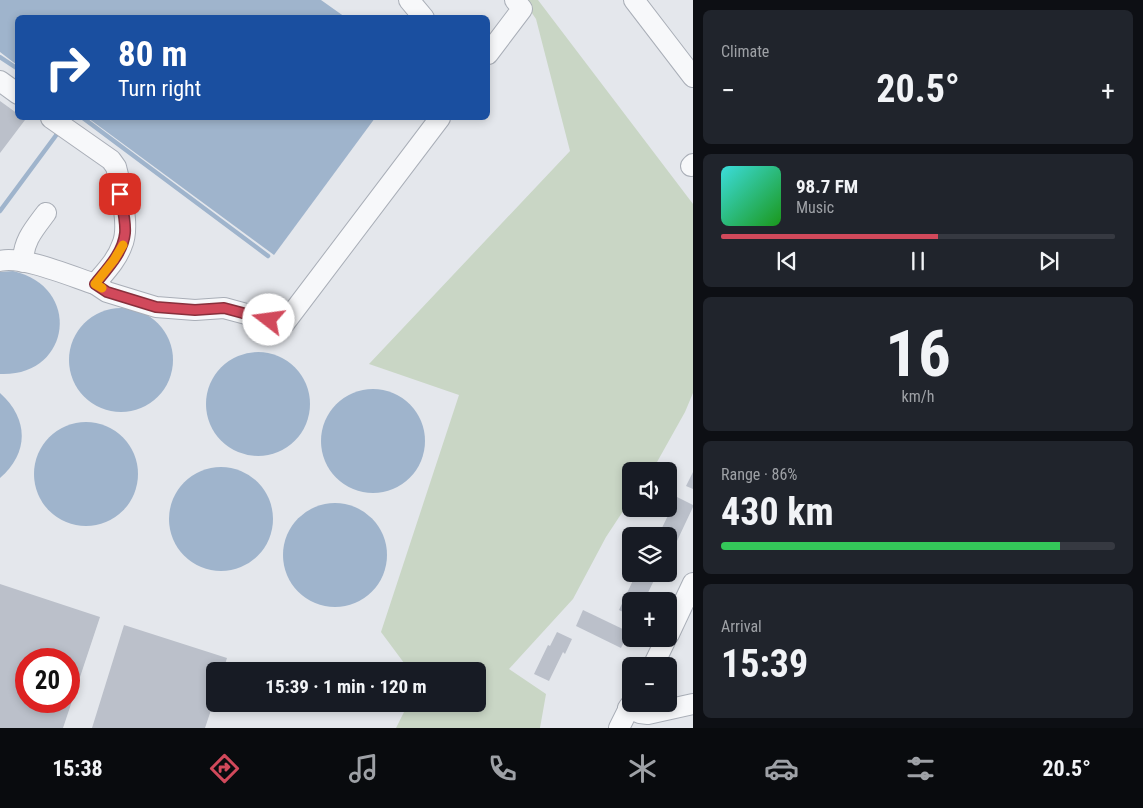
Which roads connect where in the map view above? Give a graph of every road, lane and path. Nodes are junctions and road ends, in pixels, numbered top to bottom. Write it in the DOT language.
graph roads {
  1 [pos="409,0"];
  2 [pos="515,0"];
  3 [pos="634,0"];
  4 [pos="422,15"];
  5 [pos="490,51"];
  6 [pos="693,77"];
  7 [pos="0,81"];
  8 [pos="15,92"];
  9 [pos="438,120"];
  10 [pos="58,122"];
  11 [pos="46,214"];
  12 [pos="0,261"];
  13 [pos="23,262"];
  14 [pos="95,284"];
  15 [pos="693,583"];
  16 [pos="677,617"];
  17 [pos="693,704"];
  18 [pos="677,708"];
  19 [pos="627,712"];
  20 [pos="638,712"];
  21 [pos="657,712"];
  22 [pos="619,728"];
  1 -- 4 [label="street"];
  2 -- 5 [label="street"];
  3 -- 6 [label="street"];
  7 -- 8 [label="street"];
  9 -- 14 [label="street"];
  10 -- 14 [label="street"];
  11 -- 13 [label="street"];
  12 -- 13 [label="street"];
  13 -- 14 [label="street"];
  15 -- 16 [label="street"];
  17 -- 18 [label="street"];
  19 -- 22 [label="street"];
  20 -- 21 [label="street"];
}
